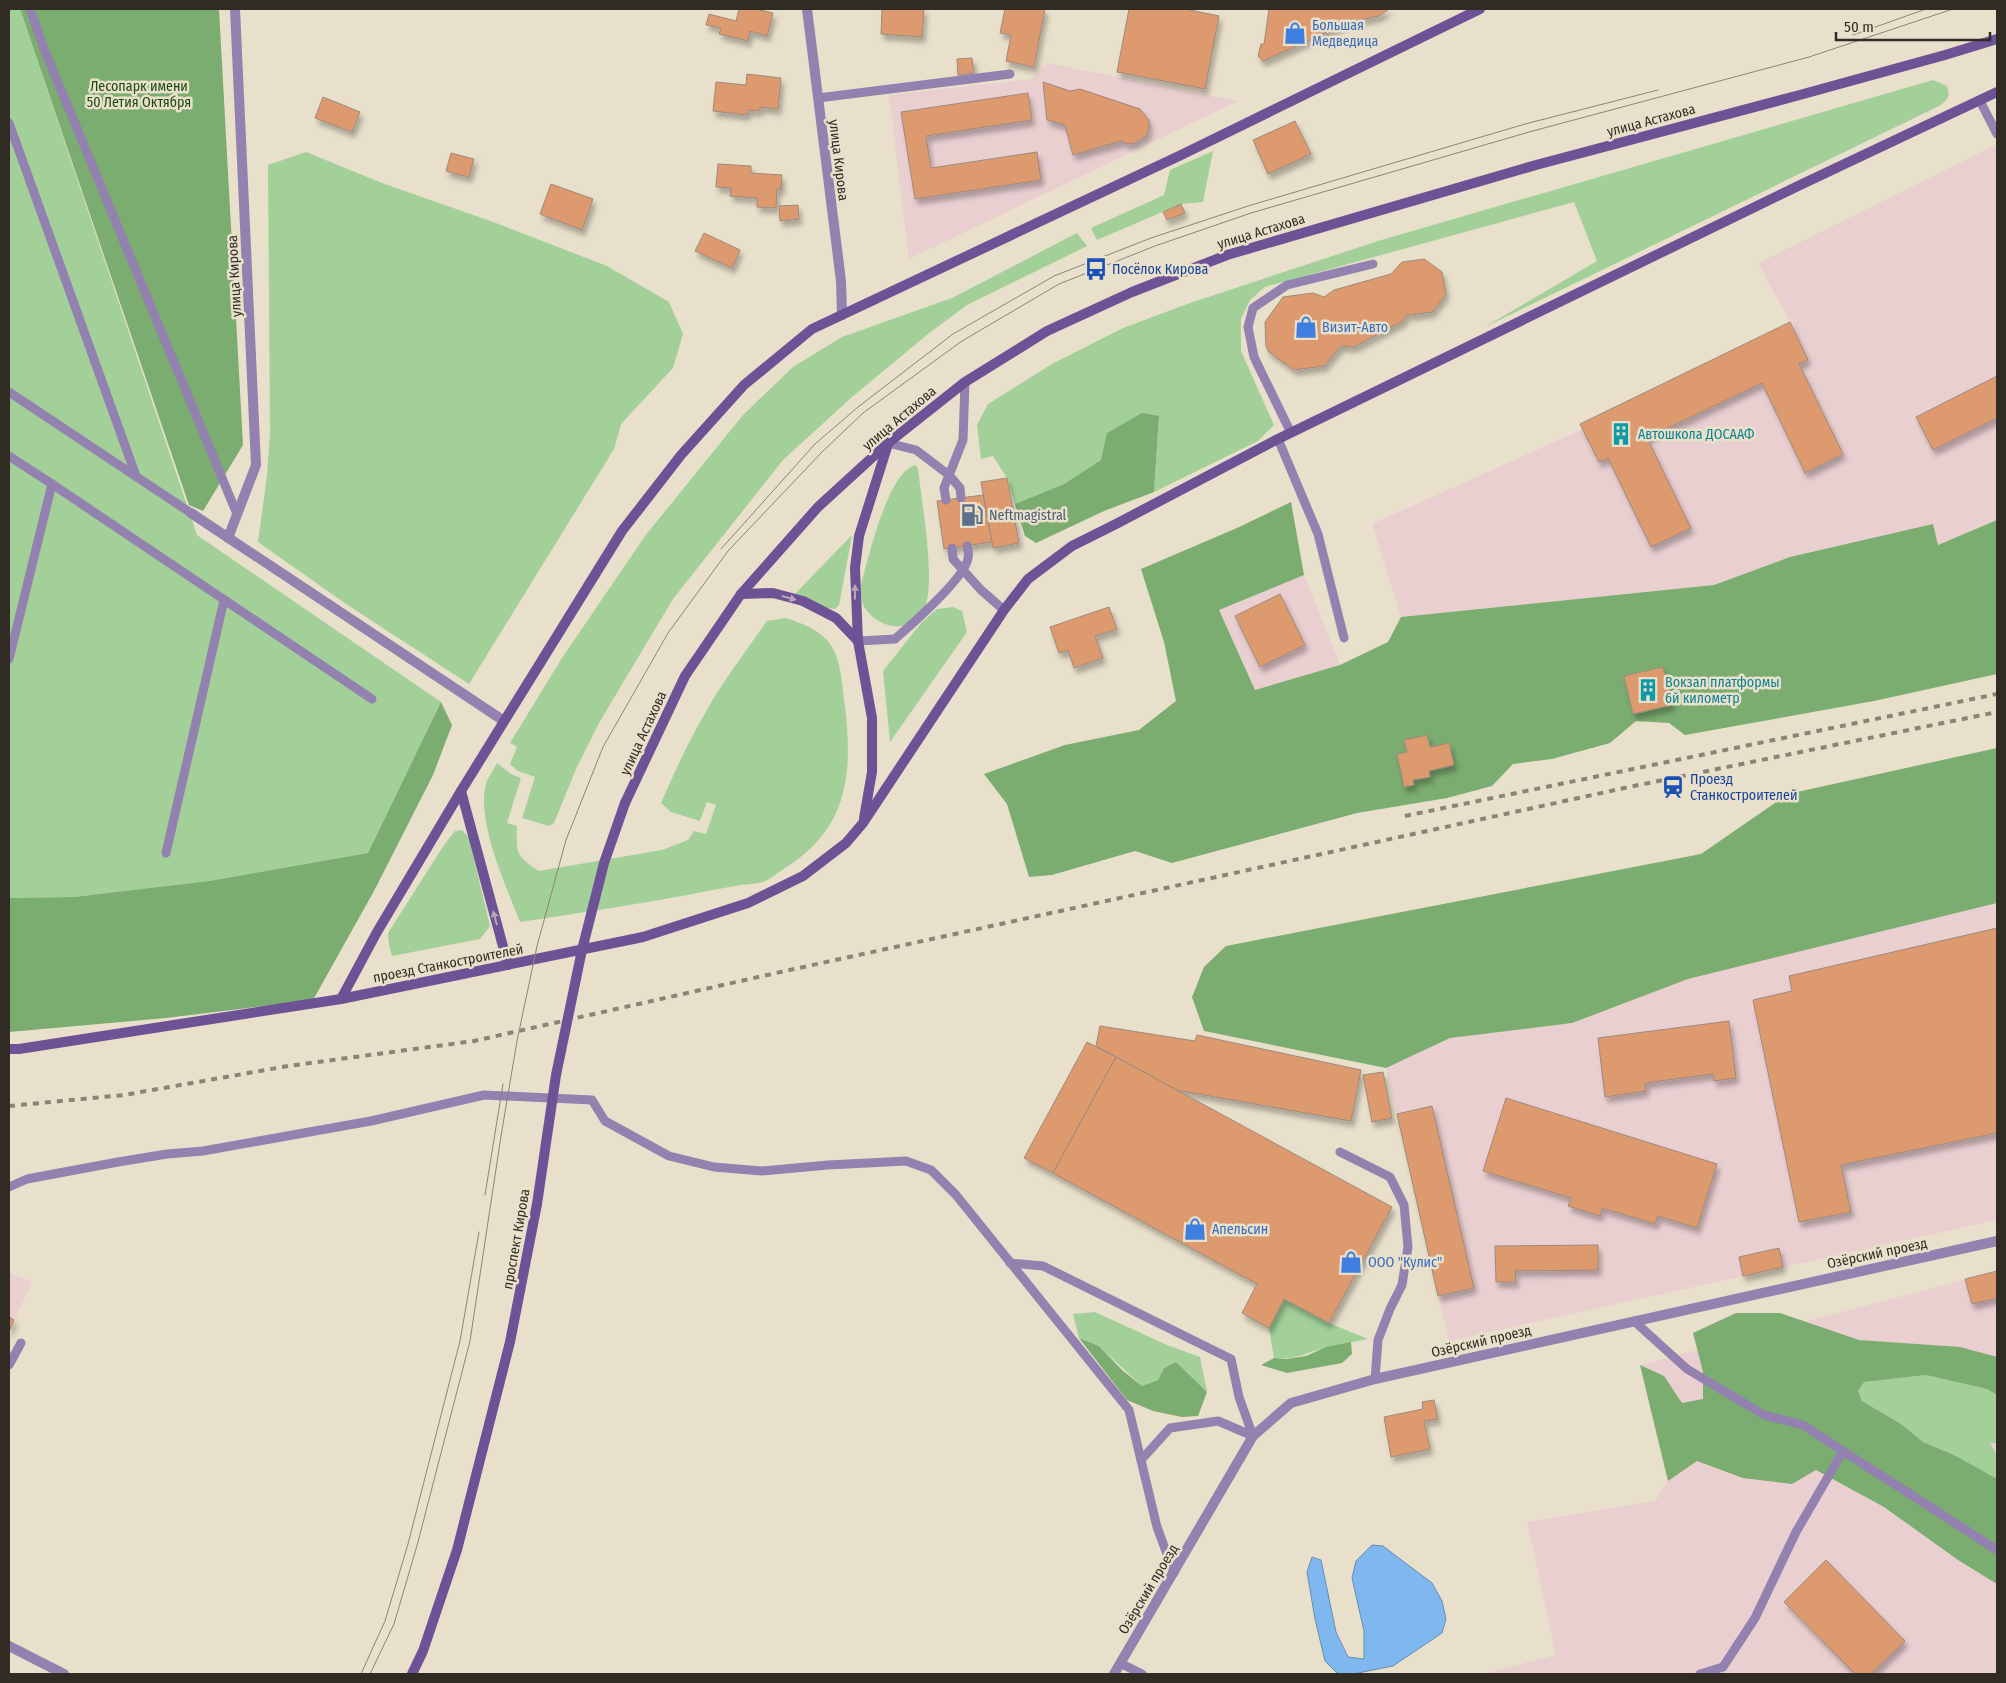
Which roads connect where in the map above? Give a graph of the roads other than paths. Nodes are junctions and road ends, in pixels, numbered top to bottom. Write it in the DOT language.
graph roads {
  1 [pos="30,9"];
  2 [pos="235,9"];
  3 [pos="807,9"];
  4 [pos="1480,9"];
  5 [pos="1997,39"];
  6 [pos="1010,74"];
  7 [pos="1997,92"];
  8 [pos="818,98"];
  9 [pos="1980,101"];
  10 [pos="9,123"];
  11 [pos="1997,134"];
  12 [pos="1373,264"];
  13 [pos="842,315"];
  14 [pos="965,382"];
  15 [pos="9,392"];
  16 [pos="1291,433"];
  17 [pos="1278,439"];
  18 [pos="888,444"];
  19 [pos="9,456"];
  20 [pos="949,475"];
  21 [pos="136,476"];
  22 [pos="52,484"];
  23 [pos="961,498"];
  24 [pos="946,500"];
  25 [pos="191,514"];
  26 [pos="237,514"];
  27 [pos="228,538"];
  28 [pos="967,546"];
  29 [pos="952,548"];
  30 [pos="964,569"];
  31 [pos="741,594"];
  32 [pos="224,600"];
  33 [pos="1004,610"];
  34 [pos="1344,638"];
  35 [pos="858,641"];
  36 [pos="9,659"];
  37 [pos="372,699"];
  38 [pos="504,721"];
  39 [pos="461,791"];
  40 [pos="625,803"];
  41 [pos="863,823"];
  42 [pos="166,853"];
  43 [pos="508,965"];
  44 [pos="341,999"];
  45 [pos="9,1049"];
  46 [pos="1340,1152"];
  47 [pos="9,1187"];
  48 [pos="1997,1241"];
  49 [pos="1010,1263"];
  50 [pos="1634,1321"];
  51 [pos="21,1343"];
  52 [pos="9,1365"];
  53 [pos="1375,1379"];
  54 [pos="1253,1436"];
  55 [pos="1843,1451"];
  56 [pos="1141,1460"];
  57 [pos="1997,1550"];
  58 [pos="1174,1573"];
  59 [pos="9,1646"];
  60 [pos="1120,1663"];
  61 [pos="64,1674"];
  62 [pos="412,1674"];
  63 [pos="1114,1674"];
  64 [pos="1142,1674"];
  65 [pos="1700,1674"];
  1 -- 26 [label="lane"];
  2 -- 26 [label="street, улица Кирова"];
  3 -- 8 [label="street, улица Кирова"];
  4 -- 13 [label="main road"];
  5 -- 14 [label="main road, улица Астахова"];
  6 -- 8 [label="lane"];
  7 -- 9 [label="main road"];
  8 -- 13 [label="street, улица Кирова"];
  9 -- 11 [label="lane"];
  9 -- 16 [label="main road"];
  10 -- 21 [label="lane"];
  12 -- 16 [label="lane"];
  13 -- 38 [label="main road"];
  14 -- 18 [label="main road, улица Астахова"];
  14 -- 20 [label="lane"];
  15 -- 21 [label="lane"];
  16 -- 17 [label="main road"];
  17 -- 33 [label="main road"];
  17 -- 34 [label="lane"];
  18 -- 20 [label="lane"];
  18 -- 31 [label="main road, улица Астахова"];
  35 -- 18 [label="main road, one-way"];
  19 -- 22 [label="lane"];
  20 -- 23 [label="lane"];
  20 -- 24 [label="lane"];
  21 -- 25 [label="lane"];
  22 -- 32 [label="lane"];
  22 -- 36 [label="lane"];
  25 -- 27 [label="street"];
  26 -- 27 [label="street, улица Кирова"];
  27 -- 38 [label="street"];
  28 -- 30 [label="lane"];
  29 -- 30 [label="lane"];
  30 -- 33 [label="lane"];
  30 -- 35 [label="lane"];
  31 -- 35 [label="main road, one-way"];
  31 -- 40 [label="main road, улица Астахова"];
  32 -- 37 [label="lane"];
  32 -- 42 [label="lane"];
  33 -- 41 [label="main road"];
  35 -- 41 [label="main road"];
  38 -- 39 [label="main road"];
  43 -- 39 [label="main road, one-way"];
  39 -- 44 [label="main road"];
  40 -- 62 [label="main road, проспект Кирова, bridge"];
  41 -- 43 [label="main road, проезд Станкостроителей"];
  43 -- 44 [label="main road, проезд Станкостроителей"];
  44 -- 45 [label="main road, проезд Станкостроителей"];
  46 -- 53 [label="lane"];
  47 -- 49 [label="lane"];
  48 -- 50 [label="street, Озёрский проезд"];
  49 -- 54 [label="lane"];
  49 -- 56 [label="lane"];
  50 -- 53 [label="street, Озёрский проезд"];
  50 -- 55 [label="lane"];
  51 -- 52 [label="lane"];
  53 -- 54 [label="street, Озёрский проезд"];
  54 -- 56 [label="lane"];
  54 -- 58 [label="street, Озёрский проезд"];
  55 -- 57 [label="lane"];
  55 -- 65 [label="lane"];
  56 -- 58 [label="lane"];
  58 -- 60 [label="street, Озёрский проезд"];
  59 -- 61 [label="street"];
  60 -- 63 [label="street, Озёрский проезд"];
  60 -- 64 [label="lane"];
}
